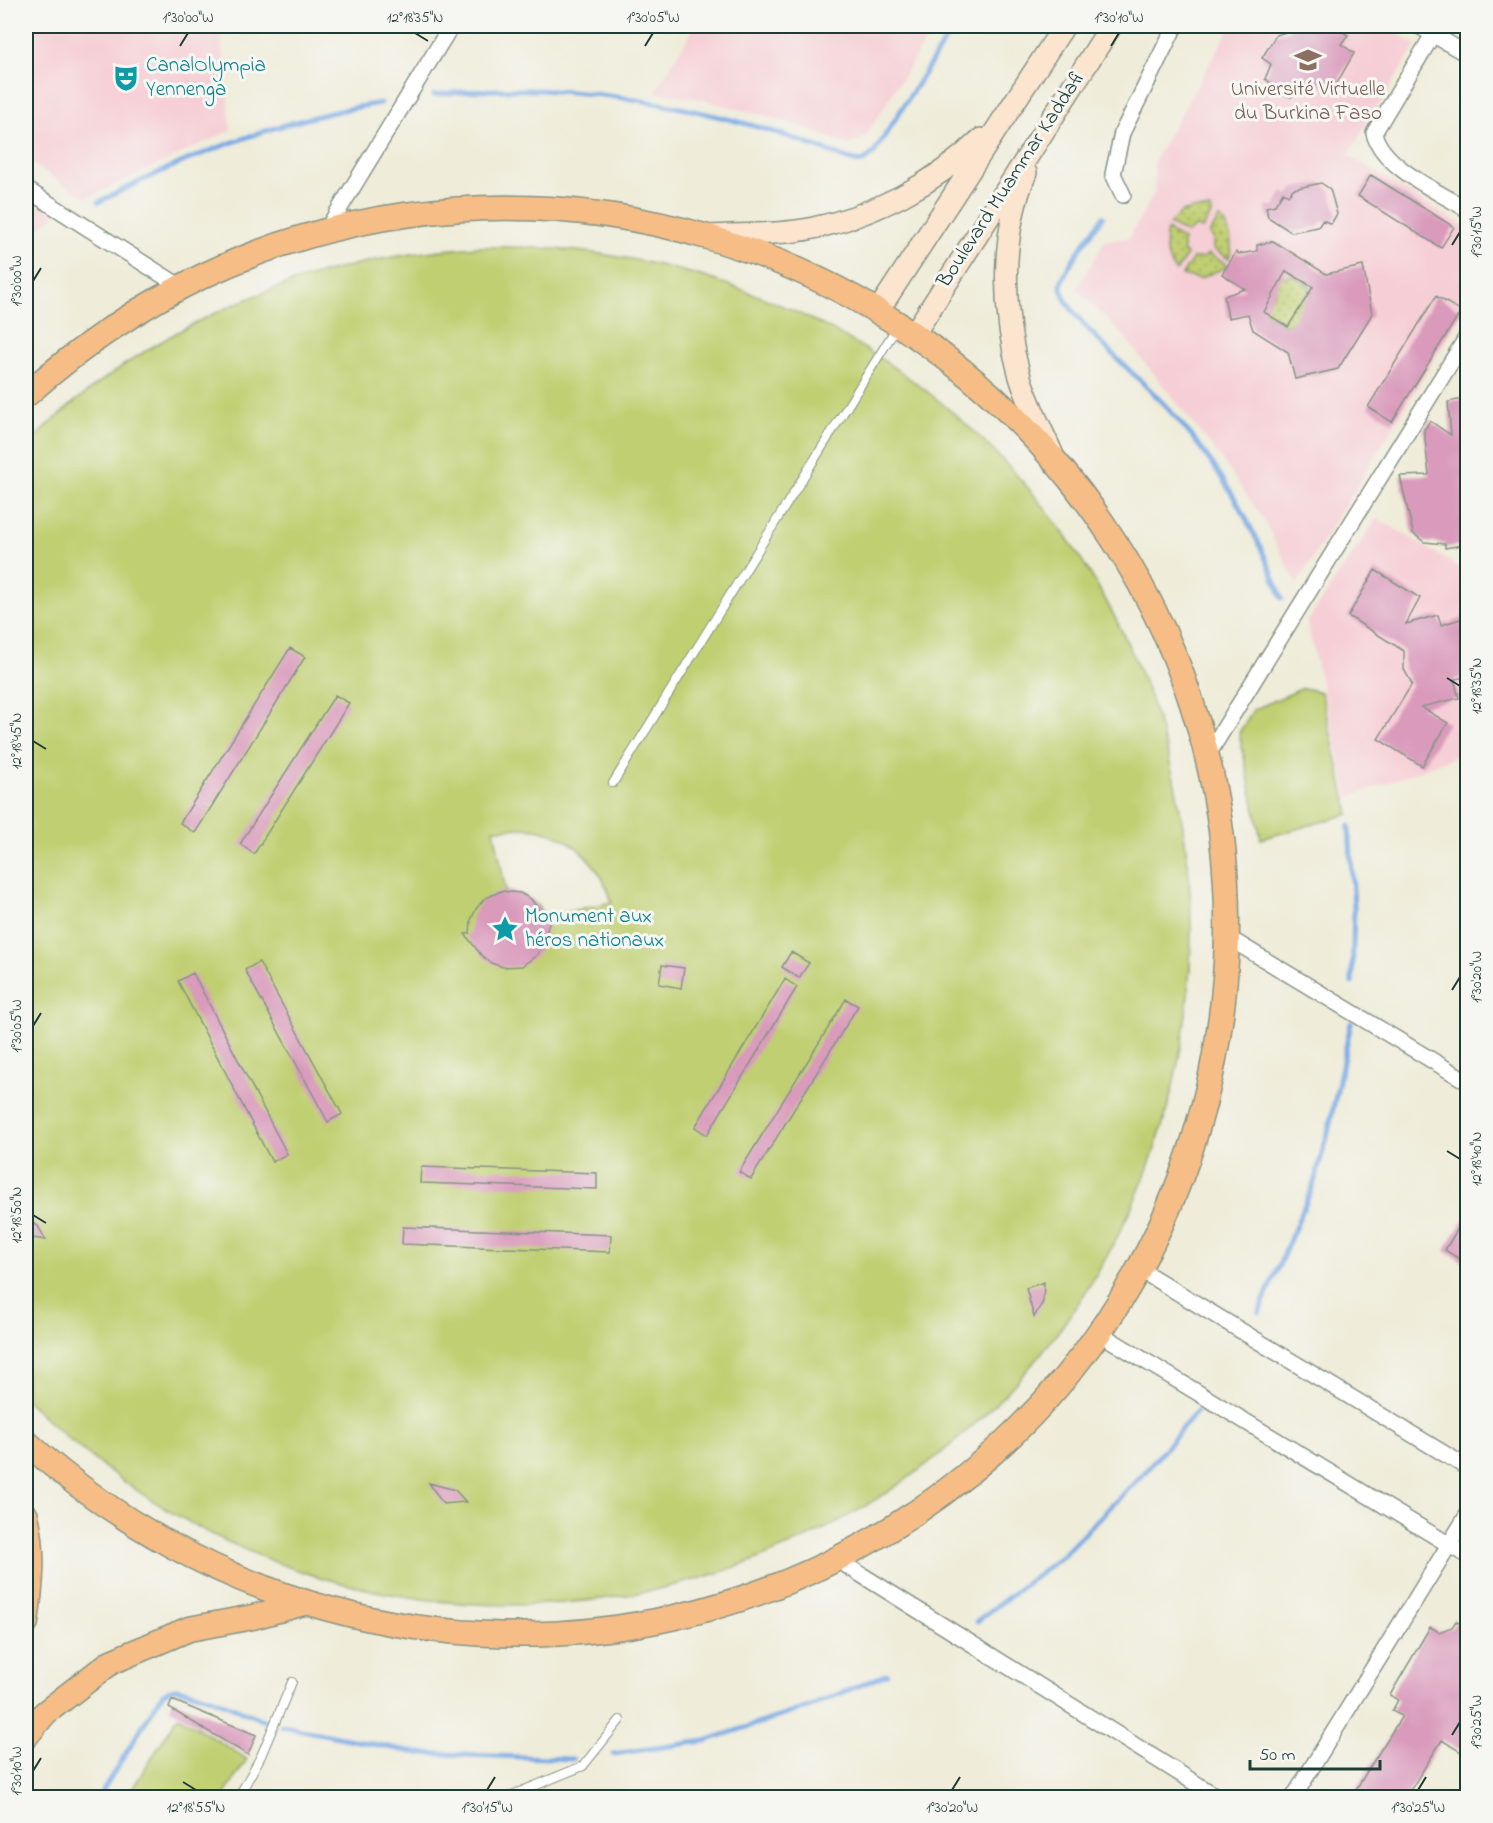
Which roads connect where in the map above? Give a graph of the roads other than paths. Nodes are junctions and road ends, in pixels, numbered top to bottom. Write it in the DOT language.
graph roads {
  1 [pos="451,26"];
  2 [pos="1064,26"];
  3 [pos="1111,26"];
  4 [pos="1175,26"];
  5 [pos="1419,26"];
  6 [pos="1436,30"];
  7 [pos="1467,55"];
  8 [pos="1006,116"];
  9 [pos="1043,131"];
  10 [pos="26,189"];
  11 [pos="1123,195"];
  12 [pos="1467,210"];
  13 [pos="326,231"];
  14 [pos="709,236"];
  15 [pos="181,287"];
  16 [pos="879,311"];
  17 [pos="907,329"];
  18 [pos="1467,334"];
  19 [pos="26,395"];
  20 [pos="1054,459"];
  21 [pos="1207,756"];
  22 [pos="613,783"];
  23 [pos="1227,937"];
  24 [pos="1467,1082"];
  25 [pos="1139,1269"];
  26 [pos="1099,1333"];
  27 [pos="26,1442"];
  28 [pos="1467,1468"];
  29 [pos="1467,1514"];
  30 [pos="26,1516"];
  31 [pos="1449,1544"];
  32 [pos="1467,1556"];
  33 [pos="836,1559"];
  34 [pos="304,1603"];
  35 [pos="26,1623"];
  36 [pos="292,1682"];
  37 [pos="620,1720"];
  38 [pos="26,1736"];
  39 [pos="238,1797"];
  40 [pos="505,1797"];
  41 [pos="1219,1797"];
  42 [pos="1293,1797"];
  1 -- 13 [label="street"];
  2 -- 8 [label="main road, Boulevard Muammar Kaddafi"];
  3 -- 9 [label="main road, Boulevard Muammar Kaddafi"];
  4 -- 11 [label="street"];
  5 -- 6 [label="street"];
  6 -- 7 [label="street"];
  6 -- 12 [label="street"];
  8 -- 14 [label="main road"];
  8 -- 16 [label="main road, Boulevard Muammar Kaddafi"];
  9 -- 17 [label="main road, Boulevard Muammar Kaddafi"];
  9 -- 20 [label="main road"];
  10 -- 15 [label="street"];
  13 -- 14 [label="main road"];
  13 -- 15 [label="main road"];
  14 -- 16 [label="main road"];
  15 -- 19 [label="main road"];
  16 -- 17 [label="main road"];
  17 -- 20 [label="main road"];
  17 -- 22 [label="lane"];
  18 -- 21 [label="street"];
  20 -- 21 [label="main road"];
  21 -- 23 [label="main road"];
  23 -- 24 [label="street"];
  23 -- 25 [label="main road"];
  25 -- 26 [label="main road"];
  25 -- 28 [label="street"];
  26 -- 31 [label="street"];
  26 -- 33 [label="main road"];
  27 -- 34 [label="main road"];
  29 -- 31 [label="street"];
  30 -- 35 [label="main road"];
  31 -- 32 [label="street"];
  31 -- 42 [label="street"];
  33 -- 34 [label="main road"];
  33 -- 41 [label="street"];
  34 -- 38 [label="main road"];
  36 -- 39 [label="lane"];
  37 -- 40 [label="lane"];
}
